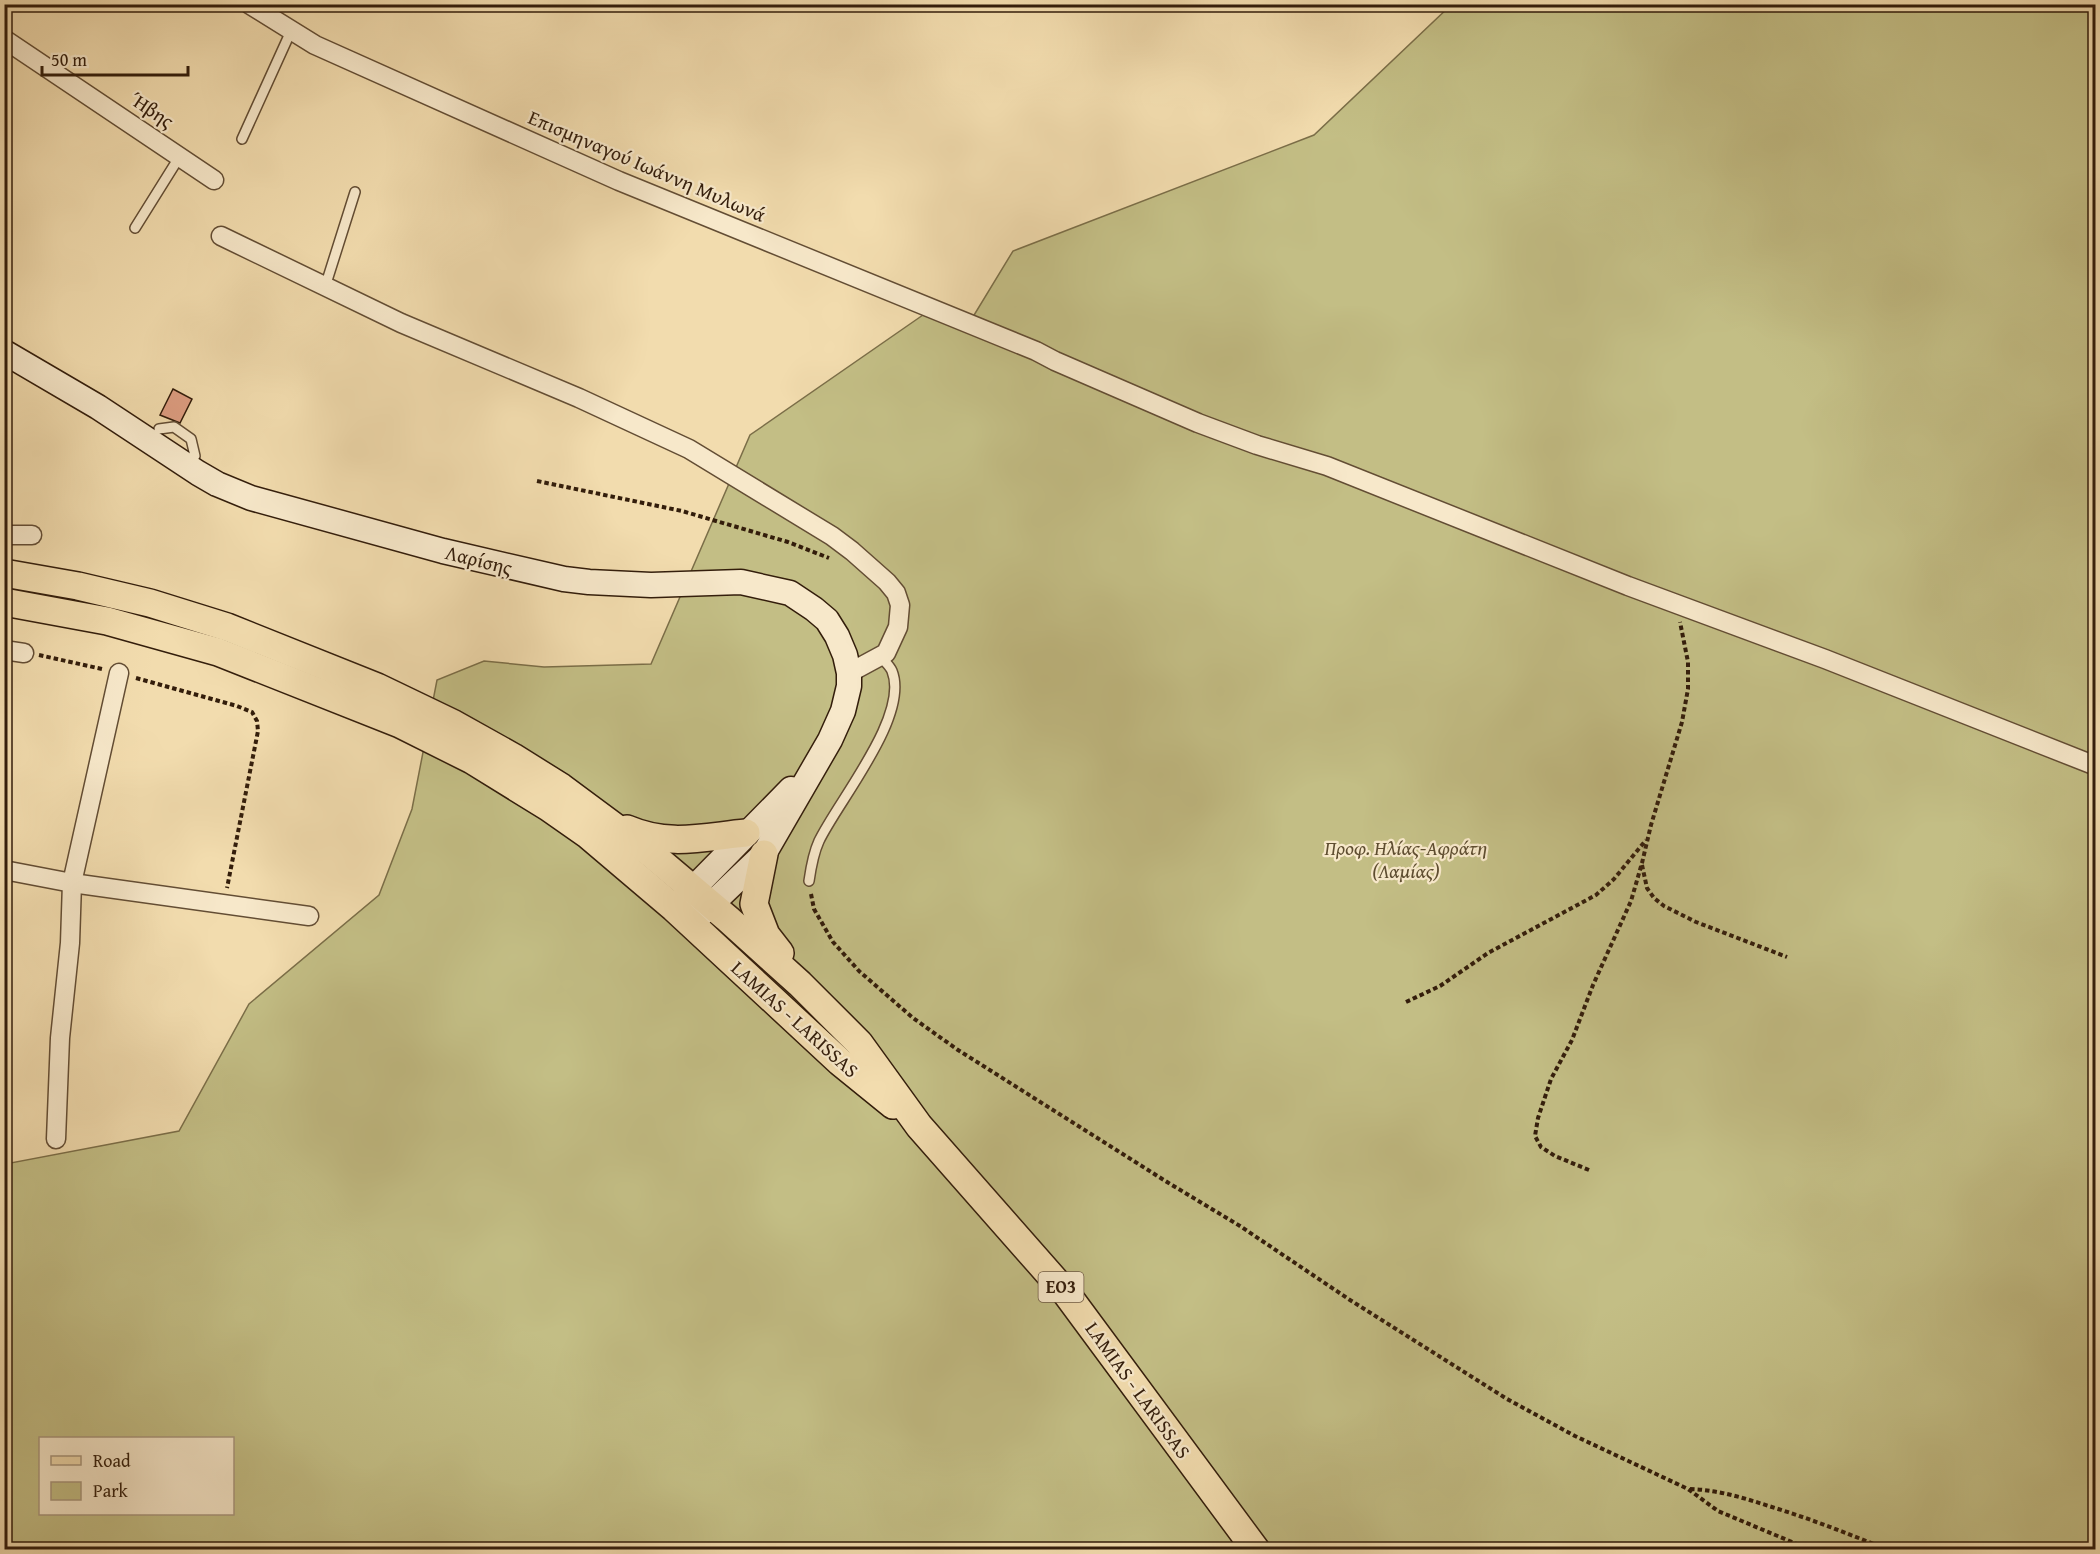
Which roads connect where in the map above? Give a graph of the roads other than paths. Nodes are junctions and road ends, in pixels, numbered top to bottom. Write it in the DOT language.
graph roads {
  1 [pos="249,4"];
  2 [pos="291,31"];
  3 [pos="4,39"];
  4 [pos="242,138"];
  5 [pos="180,156"];
  6 [pos="214,180"];
  7 [pos="355,192"];
  8 [pos="135,228"];
  9 [pos="221,236"];
  10 [pos="325,286"];
  11 [pos="4,352"];
  12 [pos="159,429"];
  13 [pos="195,456"];
  14 [pos="4,535"];
  15 [pos="32,535"];
  16 [pos="4,573"];
  17 [pos="4,602"];
  18 [pos="4,650"];
  19 [pos="24,653"];
  20 [pos="881,657"];
  21 [pos="119,673"];
  22 [pos="849,673"];
  23 [pos="2096,766"];
  24 [pos="812,768"];
  25 [pos="602,816"];
  26 [pos="746,833"];
  27 [pos="764,854"];
  28 [pos="4,870"];
  29 [pos="809,881"];
  30 [pos="72,883"];
  31 [pos="692,906"];
  32 [pos="309,916"];
  33 [pos="800,984"];
  34 [pos="919,1126"];
  35 [pos="56,1139"];
  36 [pos="1256,1550"];
  1 -- 2 [label="street, Επισμηναγού Ιωάννη Μυλωνά"];
  2 -- 4 [label="lane"];
  2 -- 23 [label="street, Επισμηναγού Ιωάννη Μυλωνά"];
  3 -- 5 [label="street, Ήβης"];
  5 -- 6 [label="street, Ήβης"];
  5 -- 8 [label="lane"];
  7 -- 10 [label="lane"];
  9 -- 10 [label="street"];
  10 -- 20 [label="street"];
  11 -- 22 [label="main road, Λαρίσης / ΕΟ3"];
  12 -- 13 [label="lane"];
  14 -- 15 [label="street"];
  16 -- 25 [label="main road"];
  17 -- 31 [label="main road"];
  18 -- 19 [label="street"];
  20 -- 22 [label="street"];
  20 -- 29 [label="lane"];
  21 -- 30 [label="street"];
  22 -- 24 [label="main road, Λαρίσης / ΕΟ3"];
  24 -- 26 [label="main road, Λαρίσης / ΕΟ3"];
  24 -- 27 [label="main road, Λαρίσης / ΕΟ3"];
  25 -- 26 [label="main road"];
  25 -- 31 [label="main road"];
  26 -- 31 [label="main road, Λαρίσης / ΕΟ3"];
  27 -- 31 [label="main road, Λαρίσης / ΕΟ3"];
  27 -- 33 [label="main road, ΕΟ3"];
  28 -- 30 [label="street"];
  30 -- 32 [label="street"];
  30 -- 35 [label="street"];
  31 -- 33 [label="main road"];
  31 -- 34 [label="main road, LAMIAS - LARISSAS / ΕΟ3"];
  33 -- 34 [label="main road, LAMIAS - LARISSAS / ΕΟ3"];
  34 -- 36 [label="main road, LAMIAS - LARISSAS / ΕΟ3"];
}
